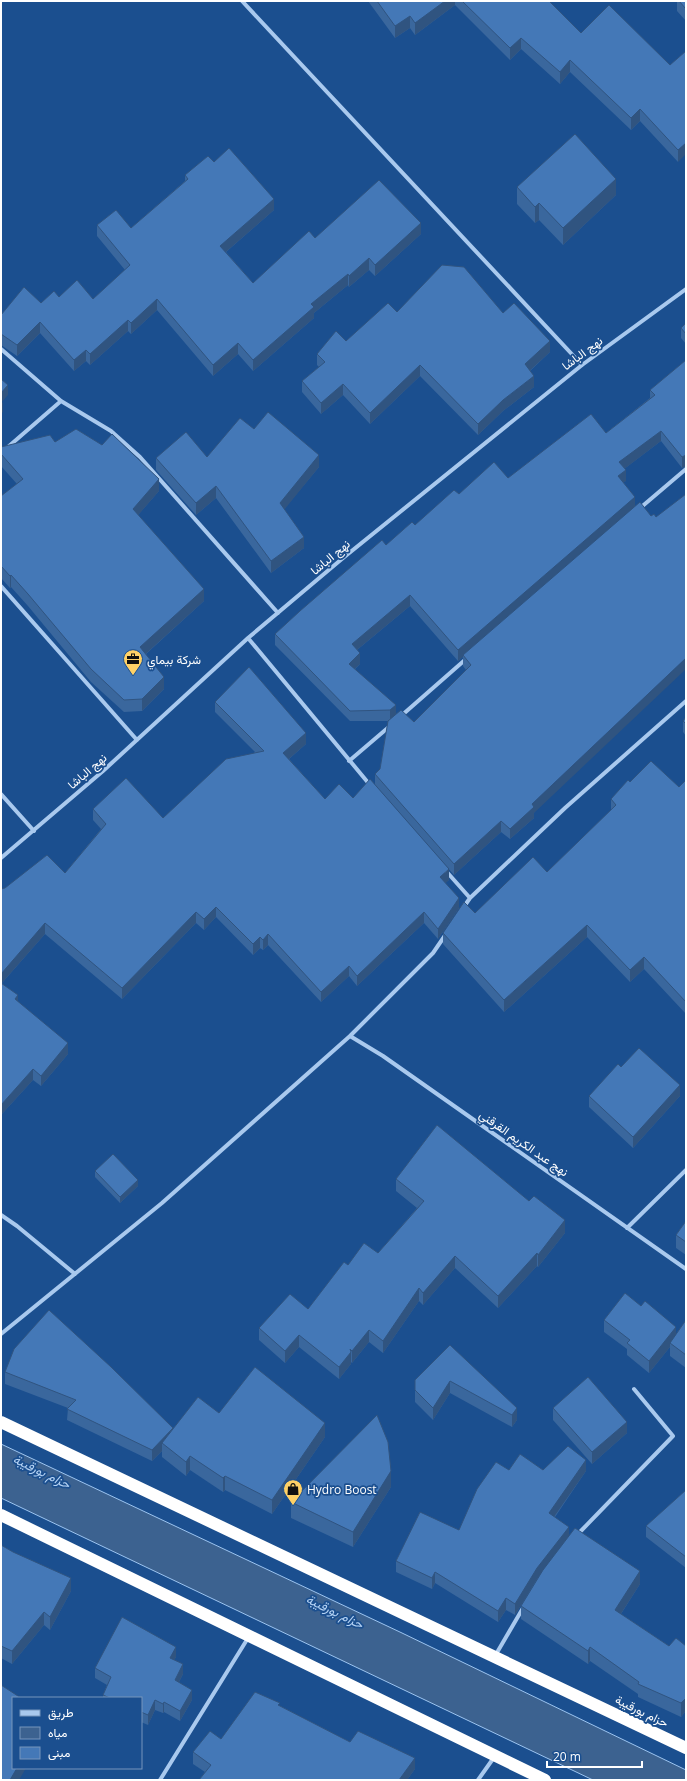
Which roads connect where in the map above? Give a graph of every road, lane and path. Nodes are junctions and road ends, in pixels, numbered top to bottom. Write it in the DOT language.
graph roads {
  1 [pos="242,1"];
  2 [pos="686,289"];
  3 [pos="1,349"];
  4 [pos="582,365"];
  5 [pos="61,401"];
  6 [pos="1,454"];
  7 [pos="686,469"];
  8 [pos="633,513"];
  9 [pos="1,586"];
  10 [pos="278,613"];
  11 [pos="248,638"];
  12 [pos="468,657"];
  13 [pos="686,701"];
  14 [pos="137,740"];
  15 [pos="349,761"];
  16 [pos="376,791"];
  17 [pos="1,794"];
  18 [pos="34,831"];
  19 [pos="1,858"];
  20 [pos="444,868"];
  21 [pos="470,898"];
  22 [pos="462,910"];
  23 [pos="449,928"];
  24 [pos="350,1036"];
  25 [pos="686,1170"];
  26 [pos="1,1215"];
  27 [pos="627,1228"];
  28 [pos="686,1269"];
  29 [pos="75,1274"];
  30 [pos="1,1334"];
  31 [pos="634,1389"];
  32 [pos="1,1422"];
  33 [pos="1,1515"];
  34 [pos="572,1541"];
  35 [pos="527,1602"];
  36 [pos="250,1636"];
  37 [pos="495,1656"];
  38 [pos="686,1748"];
  39 [pos="495,1756"];
  40 [pos="160,1780"];
  41 [pos="478,1780"];
  42 [pos="545,1780"];
  1 -- 4 [label="street"];
  2 -- 4 [label="street, نهج الباشا"];
  3 -- 5 [label="street"];
  4 -- 10 [label="street, نهج الباشا"];
  5 -- 6 [label="street"];
  5 -- 10 [label="street"];
  7 -- 8 [label="street"];
  9 -- 14 [label="street"];
  10 -- 11 [label="street, نهج الباشا"];
  11 -- 14 [label="street, نهج الباشا"];
  11 -- 15 [label="street"];
  12 -- 15 [label="street"];
  13 -- 21 [label="street"];
  14 -- 18 [label="street, نهج الباشا"];
  15 -- 16 [label="street"];
  17 -- 18 [label="street"];
  18 -- 19 [label="street, نهج الباشا"];
  20 -- 21 [label="street"];
  21 -- 22 [label="street"];
  23 -- 24 [label="street"];
  24 -- 27 [label="street, نهج عبد الكريم القرقني"];
  24 -- 29 [label="street"];
  25 -- 27 [label="street"];
  26 -- 29 [label="street"];
  27 -- 28 [label="street, نهج عبد الكريم القرقني"];
  29 -- 30 [label="street"];
  31 -- 34 [label="street"];
  32 -- 37 [label="highway, حزام بورقيبة"];
  33 -- 36 [label="highway"];
  35 -- 37 [label="street"];
  36 -- 39 [label="highway"];
  36 -- 40 [label="street"];
  37 -- 38 [label="highway, حزام بورقيبة"];
  39 -- 41 [label="street"];
  39 -- 42 [label="highway"];
}
